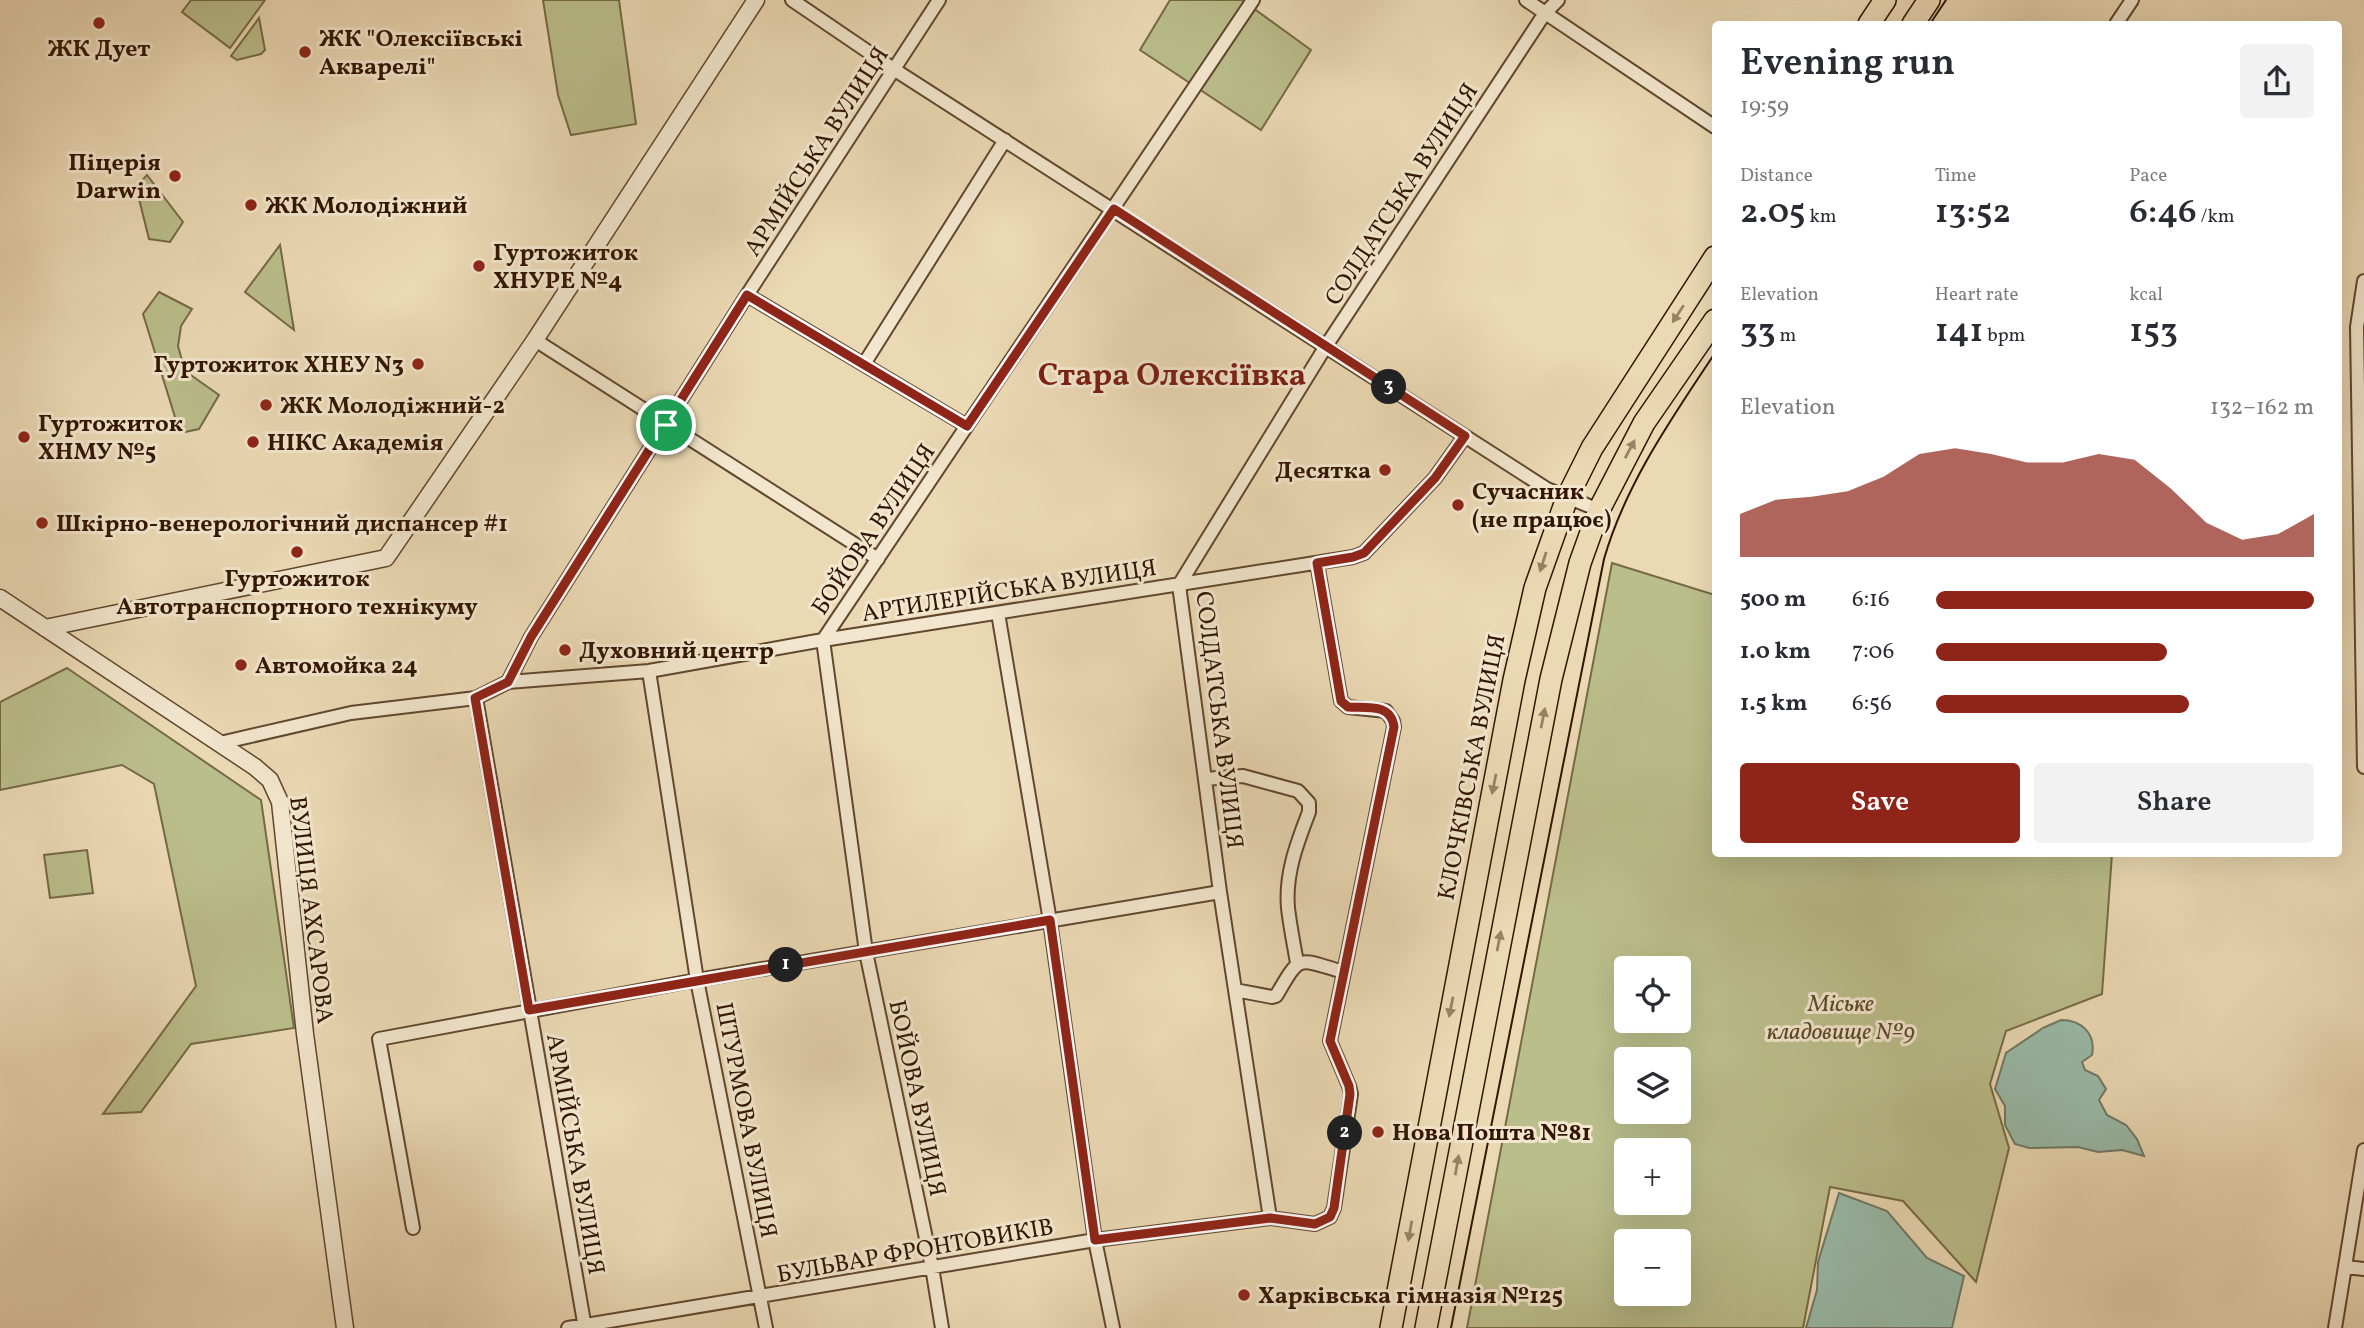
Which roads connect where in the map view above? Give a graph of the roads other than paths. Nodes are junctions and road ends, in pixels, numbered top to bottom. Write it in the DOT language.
graph roads {
  1 [pos="756,0"];
  2 [pos="792,0"];
  3 [pos="939,0"];
  4 [pos="1252,0"];
  5 [pos="1526,0"];
  6 [pos="1559,0"];
  7 [pos="1885,0"];
  8 [pos="1929,0"];
  9 [pos="2132,0"];
  10 [pos="1545,13"];
  11 [pos="1870,21"];
  12 [pos="1915,21"];
  13 [pos="2118,21"];
  14 [pos="895,70"];
  15 [pos="1712,125"];
  16 [pos="1005,140"];
  17 [pos="1114,209"];
  18 [pos="1712,262"];
  19 [pos="2364,281"];
  20 [pos="747,295"];
  21 [pos="1712,324"];
  22 [pos="535,340"];
  23 [pos="1326,346"];
  24 [pos="863,364"];
  25 [pos="666,425"];
  26 [pos="967,426"];
  27 [pos="1465,436"];
  28 [pos="1567,498"];
  29 [pos="1599,510"];
  30 [pos="2362,516"];
  31 [pos="878,559"];
  32 [pos="1317,563"];
  33 [pos="1179,586"];
  34 [pos="0,598"];
  35 [pos="998,613"];
  36 [pos="46,628"];
  37 [pos="823,640"];
  38 [pos="649,671"];
  39 [pos="508,682"];
  40 [pos="475,698"];
  41 [pos="220,743"];
  42 [pos="2364,767"];
  43 [pos="1205,779"];
  44 [pos="1220,892"];
  45 [pos="1050,920"];
  46 [pos="866,952"];
  47 [pos="1297,963"];
  48 [pos="1344,972"];
  49 [pos="697,980"];
  50 [pos="1235,990"];
  51 [pos="529,1010"];
  52 [pos="2364,1150"];
  53 [pos="1270,1218"];
  54 [pos="413,1228"];
  55 [pos="1095,1240"];
  56 [pos="2346,1266"];
  57 [pos="932,1267"];
  58 [pos="2364,1269"];
  59 [pos="761,1297"];
  60 [pos="584,1327"];
  61 [pos="345,1328"];
  62 [pos="568,1328"];
  63 [pos="766,1328"];
  64 [pos="942,1328"];
  65 [pos="1113,1328"];
  66 [pos="1391,1328"];
  67 [pos="1426,1328"];
  68 [pos="2335,1328"];
  1 -- 22 [label="street"];
  2 -- 14 [label="street"];
  3 -- 14 [label="street, АРМІЙСЬКА ВУЛИЦЯ"];
  4 -- 17 [label="street, БОЙОВА ВУЛИЦЯ"];
  5 -- 10 [label="street"];
  6 -- 10 [label="street, СОЛДАТСЬКА ВУЛИЦЯ"];
  7 -- 11 [label="main road"];
  8 -- 12 [label="main road"];
  9 -- 13 [label="street"];
  10 -- 15 [label="street"];
  10 -- 23 [label="street, СОЛДАТСЬКА ВУЛИЦЯ"];
  14 -- 16 [label="street"];
  14 -- 20 [label="street, АРМІЙСЬКА ВУЛИЦЯ"];
  16 -- 17 [label="street"];
  16 -- 24 [label="street"];
  17 -- 23 [label="street"];
  17 -- 26 [label="street, БОЙОВА ВУЛИЦЯ"];
  18 -- 28 [label="main road, КЛОЧКІВСЬКА ВУЛИЦЯ, one-way"];
  19 -- 30 [label="street"];
  20 -- 24 [label="street"];
  20 -- 25 [label="street, АРМІЙСЬКА ВУЛИЦЯ"];
  29 -- 21 [label="main road, one-way"];
  22 -- 25 [label="street"];
  22 -- 36 [label="street"];
  23 -- 27 [label="street"];
  23 -- 33 [label="street, СОЛДАТСЬКА ВУЛИЦЯ"];
  24 -- 26 [label="street"];
  25 -- 31 [label="street"];
  25 -- 39 [label="street, АРМІЙСЬКА ВУЛИЦЯ"];
  26 -- 31 [label="street, БОЙОВА ВУЛИЦЯ"];
  27 -- 28 [label="street"];
  27 -- 32 [label="street, АРТИЛЕРІЙСЬКА ВУЛИЦЯ"];
  28 -- 29 [label="street"];
  28 -- 66 [label="main road, КЛОЧКІВСЬКА ВУЛИЦЯ, one-way"];
  67 -- 29 [label="main road, one-way"];
  30 -- 42 [label="street"];
  31 -- 37 [label="street, БОЙОВА ВУЛИЦЯ"];
  32 -- 33 [label="street, АРТИЛЕРІЙСЬКА ВУЛИЦЯ"];
  32 -- 48 [label="street, БУЛЬВАР ФРОНТОВИКІВ"];
  33 -- 35 [label="street, АРТИЛЕРІЙСЬКА ВУЛИЦЯ"];
  33 -- 43 [label="street, СОЛДАТСЬКА ВУЛИЦЯ"];
  34 -- 36 [label="street, ВУЛИЦЯ АХСАРОВА"];
  35 -- 37 [label="street, АРТИЛЕРІЙСЬКА ВУЛИЦЯ"];
  35 -- 45 [label="street"];
  36 -- 41 [label="street, ВУЛИЦЯ АХСАРОВА"];
  37 -- 38 [label="street, АРТИЛЕРІЙСЬКА ВУЛИЦЯ"];
  37 -- 46 [label="street, БОЙОВА ВУЛИЦЯ"];
  38 -- 39 [label="street, АРТИЛЕРІЙСЬКА ВУЛИЦЯ"];
  38 -- 49 [label="street, ШТУРМОВА ВУЛИЦЯ"];
  39 -- 40 [label="street, АРТИЛЕРІЙСЬКА ВУЛИЦЯ"];
  40 -- 41 [label="street, АРТИЛЕРІЙСЬКА ВУЛИЦЯ"];
  40 -- 51 [label="street, АРМІЙСЬКА ВУЛИЦЯ"];
  41 -- 61 [label="street, ВУЛИЦЯ АХСАРОВА"];
  43 -- 44 [label="street, СОЛДАТСЬКА ВУЛИЦЯ"];
  43 -- 47 [label="street"];
  44 -- 45 [label="street"];
  44 -- 50 [label="street, СОЛДАТСЬКА ВУЛИЦЯ"];
  45 -- 46 [label="street"];
  45 -- 55 [label="street"];
  46 -- 49 [label="street"];
  46 -- 57 [label="street, БОЙОВА ВУЛИЦЯ"];
  47 -- 48 [label="street"];
  47 -- 50 [label="street"];
  48 -- 53 [label="street, БУЛЬВАР ФРОНТОВИКІВ"];
  49 -- 51 [label="street"];
  49 -- 59 [label="street, ШТУРМОВА ВУЛИЦЯ"];
  50 -- 53 [label="street, СОЛДАТСЬКА ВУЛИЦЯ"];
  51 -- 54 [label="street"];
  51 -- 60 [label="street, АРМІЙСЬКА ВУЛИЦЯ"];
  52 -- 56 [label="street"];
  53 -- 55 [label="street, БУЛЬВАР ФРОНТОВИКІВ"];
  55 -- 57 [label="street, БУЛЬВАР ФРОНТОВИКІВ"];
  55 -- 65 [label="street"];
  56 -- 58 [label="street"];
  56 -- 68 [label="street"];
  57 -- 59 [label="street, БУЛЬВАР ФРОНТОВИКІВ"];
  57 -- 64 [label="street, БОЙОВА ВУЛИЦЯ"];
  59 -- 60 [label="street, БУЛЬВАР ФРОНТОВИКІВ"];
  59 -- 63 [label="street, ШТУРМОВА ВУЛИЦЯ"];
  60 -- 62 [label="street, БУЛЬВАР ФРОНТОВИКІВ"];
}
